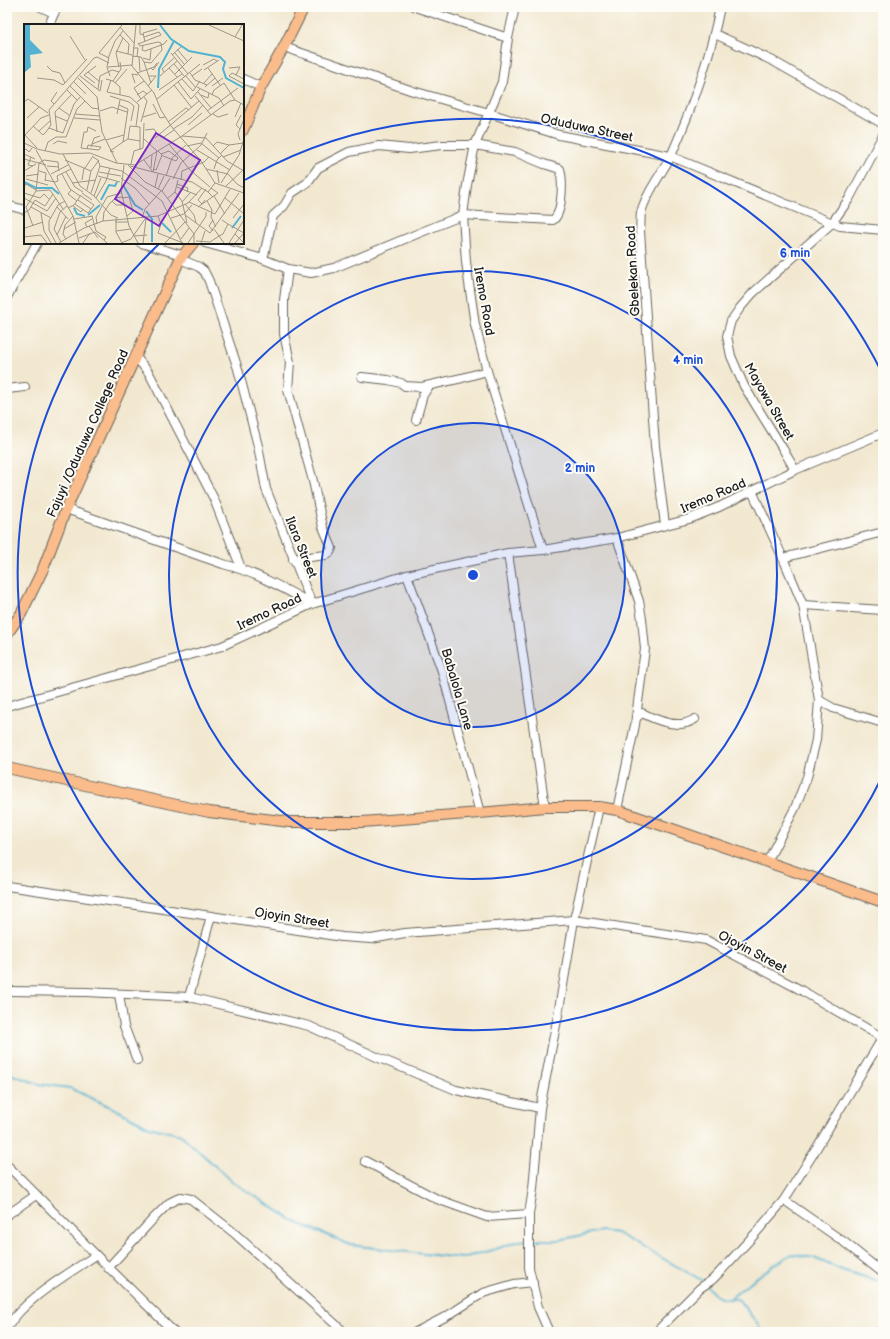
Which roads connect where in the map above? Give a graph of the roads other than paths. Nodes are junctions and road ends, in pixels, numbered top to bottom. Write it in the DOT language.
graph roads {
  1 [pos="41,7"];
  2 [pos="304,7"];
  3 [pos="415,7"];
  4 [pos="515,7"];
  5 [pos="720,7"];
  6 [pos="56,10"];
  7 [pos="49,24"];
  8 [pos="715,34"];
  9 [pos="508,38"];
  10 [pos="284,47"];
  11 [pos="244,79"];
  12 [pos="262,87"];
  13 [pos="489,113"];
  14 [pos="883,124"];
  15 [pos="244,128"];
  16 [pos="883,135"];
  17 [pos="475,145"];
  18 [pos="670,156"];
  19 [pos="7,205"];
  20 [pos="24,210"];
  21 [pos="463,215"];
  22 [pos="832,223"];
  23 [pos="883,230"];
  24 [pos="36,244"];
  25 [pos="144,244"];
  26 [pos="192,244"];
  27 [pos="209,244"];
  28 [pos="181,257"];
  29 [pos="264,259"];
  30 [pos="288,269"];
  31 [pos="7,297"];
  32 [pos="136,357"];
  33 [pos="487,371"];
  34 [pos="362,377"];
  35 [pos="429,386"];
  36 [pos="25,387"];
  37 [pos="7,389"];
  38 [pos="416,420"];
  39 [pos="883,433"];
  40 [pos="795,470"];
  41 [pos="752,491"];
  42 [pos="66,508"];
  43 [pos="665,525"];
  44 [pos="883,532"];
  45 [pos="617,538"];
  46 [pos="543,550"];
  47 [pos="508,554"];
  48 [pos="783,558"];
  49 [pos="294,559"];
  50 [pos="241,568"];
  51 [pos="407,575"];
  52 [pos="312,604"];
  53 [pos="803,605"];
  54 [pos="883,610"];
  55 [pos="7,634"];
  56 [pos="819,700"];
  57 [pos="7,706"];
  58 [pos="636,718"];
  59 [pos="696,719"];
  60 [pos="883,723"];
  61 [pos="7,768"];
  62 [pos="545,807"];
  63 [pos="599,807"];
  64 [pos="617,810"];
  65 [pos="480,813"];
  66 [pos="767,862"];
  67 [pos="7,886"];
  68 [pos="883,902"];
  69 [pos="211,916"];
  70 [pos="574,920"];
  71 [pos="7,991"];
  72 [pos="120,994"];
  73 [pos="189,997"];
  74 [pos="883,1038"];
  75 [pos="137,1060"];
  76 [pos="540,1108"];
  77 [pos="365,1161"];
  78 [pos="7,1165"];
  79 [pos="36,1195"];
  80 [pos="784,1200"];
  81 [pos="529,1214"];
  82 [pos="7,1215"];
  83 [pos="96,1255"];
  84 [pos="108,1268"];
  85 [pos="883,1273"];
  86 [pos="533,1282"];
  87 [pos="7,1328"];
  88 [pos="174,1332"];
  89 [pos="344,1332"];
  90 [pos="416,1332"];
  91 [pos="549,1332"];
  92 [pos="656,1332"];
  1 -- 6 [label="street"];
  2 -- 10 [label="main road"];
  3 -- 9 [label="street"];
  4 -- 9 [label="street, Iremo Road"];
  5 -- 8 [label="street, Gbelekan Road"];
  6 -- 7 [label="street"];
  8 -- 14 [label="street"];
  8 -- 18 [label="street, Gbelekan Road"];
  9 -- 13 [label="street, Iremo Road"];
  10 -- 12 [label="main road"];
  10 -- 13 [label="street, Oduduwa Street"];
  11 -- 12 [label="street"];
  12 -- 15 [label="main road"];
  13 -- 17 [label="street, Iremo Road"];
  13 -- 18 [label="street, Oduduwa Street"];
  16 -- 22 [label="street, Mayowa Street"];
  17 -- 21 [label="street, Iremo Road"];
  17 -- 21 [label="street"];
  17 -- 29 [label="street"];
  18 -- 22 [label="street, Oduduwa Street"];
  18 -- 43 [label="street, Gbelekan Road"];
  19 -- 20 [label="street"];
  21 -- 30 [label="street"];
  21 -- 33 [label="street, Iremo Road"];
  22 -- 23 [label="street, Oduduwa Street"];
  22 -- 40 [label="street, Mayowa Street"];
  24 -- 31 [label="street"];
  25 -- 28 [label="street, Ilara Street"];
  26 -- 28 [label="main road, Fajuyi /Oduduwa College Road"];
  27 -- 29 [label="street"];
  28 -- 32 [label="main road, Fajuyi /Oduduwa College Road"];
  28 -- 49 [label="street, Ilara Street"];
  29 -- 30 [label="street"];
  30 -- 49 [label="street"];
  32 -- 42 [label="main road, Fajuyi /Oduduwa College Road"];
  32 -- 50 [label="street"];
  33 -- 35 [label="street"];
  33 -- 46 [label="street, Iremo Road"];
  34 -- 35 [label="street"];
  35 -- 38 [label="street"];
  36 -- 37 [label="street"];
  39 -- 40 [label="street, Iremo Road"];
  40 -- 41 [label="street, Iremo Road"];
  41 -- 43 [label="street, Iremo Road"];
  41 -- 48 [label="street"];
  42 -- 50 [label="street, Ilara Street"];
  42 -- 55 [label="main road, Fajuyi /Oduduwa College Road"];
  43 -- 45 [label="street, Iremo Road"];
  44 -- 48 [label="street"];
  45 -- 46 [label="street, Iremo Road"];
  45 -- 58 [label="street"];
  46 -- 47 [label="street, Iremo Road"];
  47 -- 51 [label="street, Iremo Road"];
  47 -- 62 [label="street"];
  48 -- 53 [label="street"];
  49 -- 52 [label="street, Ilara Street"];
  50 -- 52 [label="street, Ilara Street"];
  51 -- 52 [label="street, Iremo Road"];
  51 -- 65 [label="street, Babalola Lane"];
  52 -- 57 [label="street, Iremo Road"];
  53 -- 54 [label="street"];
  53 -- 56 [label="street"];
  56 -- 60 [label="street"];
  56 -- 66 [label="street"];
  58 -- 59 [label="street"];
  58 -- 64 [label="street"];
  61 -- 65 [label="main road"];
  62 -- 63 [label="main road"];
  62 -- 65 [label="main road"];
  63 -- 64 [label="main road"];
  63 -- 70 [label="street"];
  64 -- 66 [label="main road"];
  66 -- 68 [label="main road"];
  67 -- 69 [label="street, Ojoyin Street"];
  69 -- 70 [label="street, Ojoyin Street"];
  69 -- 73 [label="street"];
  70 -- 74 [label="street, Ojoyin Street"];
  70 -- 76 [label="street"];
  71 -- 72 [label="street"];
  72 -- 73 [label="street"];
  72 -- 75 [label="street"];
  73 -- 76 [label="street"];
  74 -- 80 [label="street"];
  76 -- 81 [label="street"];
  77 -- 81 [label="street"];
  78 -- 79 [label="street"];
  79 -- 82 [label="street"];
  79 -- 83 [label="street"];
  80 -- 85 [label="street"];
  80 -- 92 [label="street"];
  81 -- 86 [label="street"];
  83 -- 84 [label="street"];
  83 -- 87 [label="street"];
  84 -- 88 [label="street"];
  84 -- 89 [label="street"];
  86 -- 90 [label="street"];
  86 -- 91 [label="street"];
}
